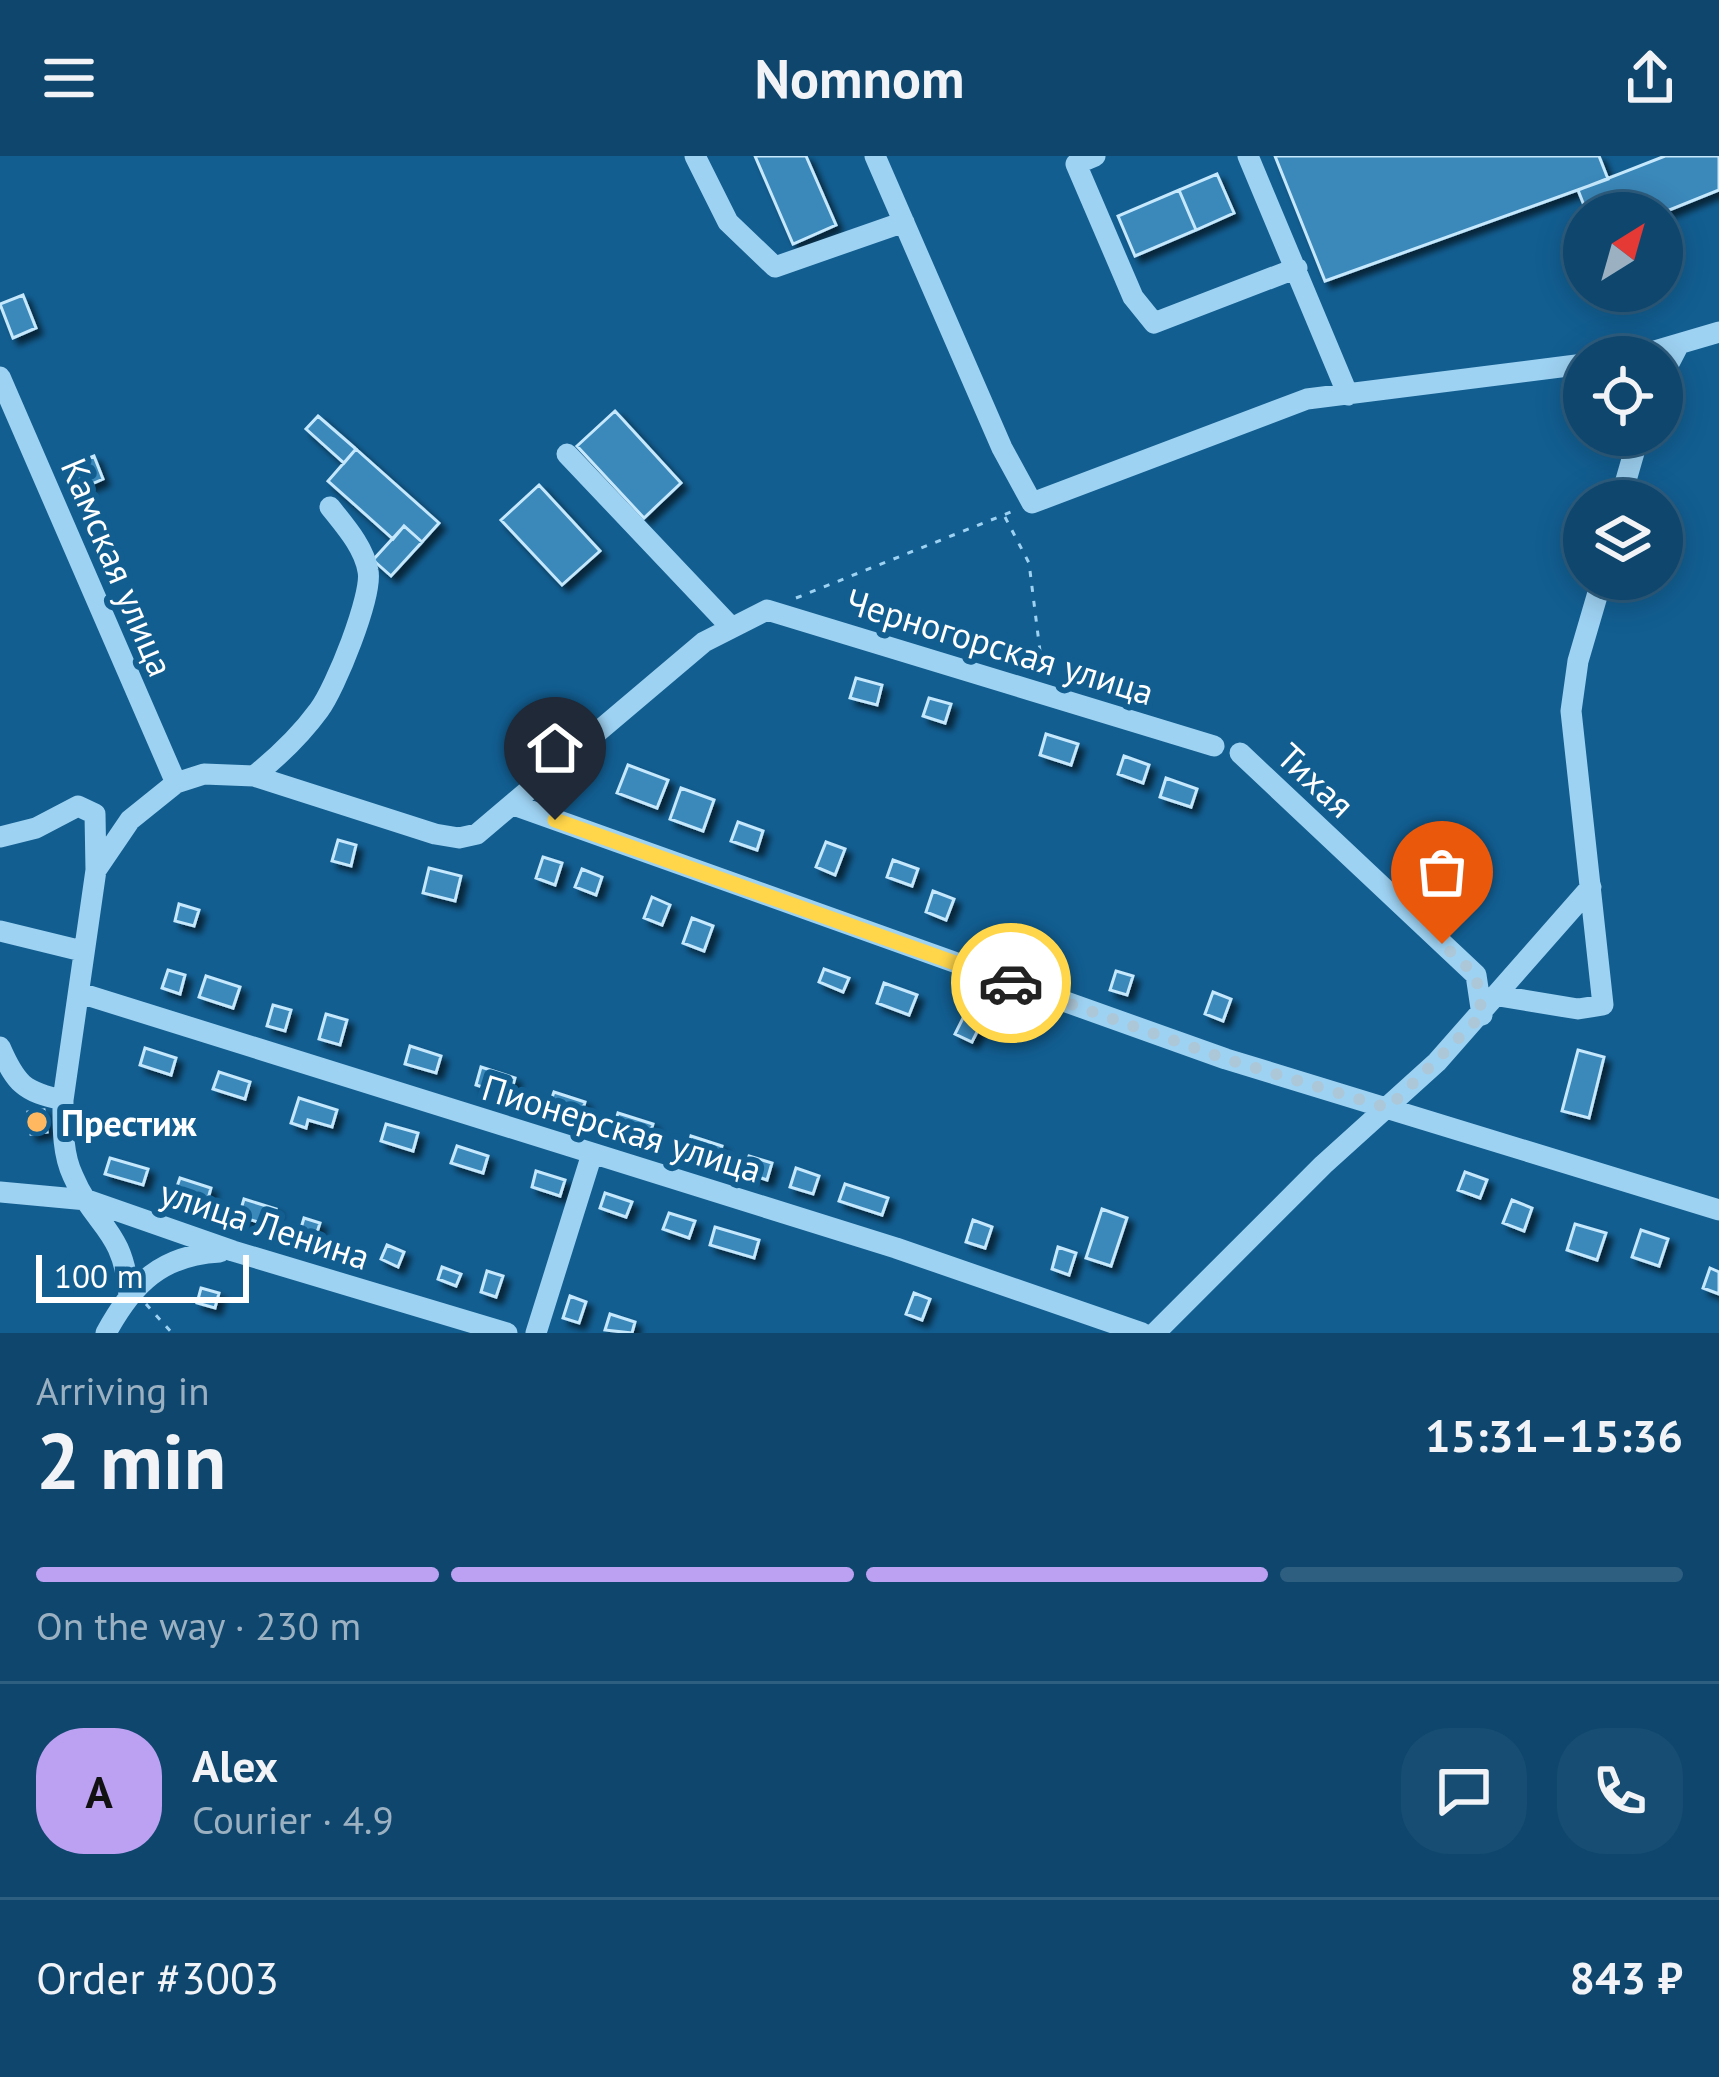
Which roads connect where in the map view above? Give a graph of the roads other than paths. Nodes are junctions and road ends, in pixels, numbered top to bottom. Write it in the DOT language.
graph roads {
  1 [pos="695,156"];
  2 [pos="874,156"];
  3 [pos="1248,156"];
  4 [pos="1081,159"];
  5 [pos="904,223"];
  6 [pos="1297,268"];
  7 [pos="1719,332"];
  8 [pos="1683,346"];
  9 [pos="1563,367"];
  10 [pos="0,377"];
  11 [pos="1348,394"];
  12 [pos="567,454"];
  13 [pos="330,507"];
  14 [pos="1596,600"];
  15 [pos="729,625"];
  16 [pos="1214,746"];
  17 [pos="1240,753"];
  18 [pos="254,776"];
  19 [pos="176,783"];
  20 [pos="514,806"];
  21 [pos="0,836"];
  22 [pos="96,870"];
  23 [pos="1591,887"];
  24 [pos="0,932"];
  25 [pos="82,951"];
  26 [pos="80,993"];
  27 [pos="1499,995"];
  28 [pos="1482,1015"];
  29 [pos="0,1047"];
  30 [pos="63,1100"];
  31 [pos="1388,1108"];
  32 [pos="592,1154"];
  33 [pos="0,1192"];
  34 [pos="87,1200"];
  35 [pos="1719,1210"];
  36 [pos="233,1251"];
  37 [pos="129,1295"];
  38 [pos="106,1333"];
  39 [pos="507,1333"];
  40 [pos="536,1333"];
  41 [pos="1142,1333"];
  42 [pos="1155,1333"];
  1 -- 5 [label="street"];
  2 -- 5 [label="street"];
  3 -- 6 [label="street"];
  4 -- 6 [label="street"];
  5 -- 11 [label="street"];
  6 -- 11 [label="street"];
  7 -- 8 [label="street"];
  9 -- 11 [label="street"];
  10 -- 19 [label="street, Камская улица"];
  12 -- 15 [label="street"];
  13 -- 18 [label="street"];
  14 -- 23 [label="street"];
  15 -- 16 [label="street, Черногорская улица"];
  15 -- 20 [label="street"];
  17 -- 28 [label="street, Тихая"];
  18 -- 19 [label="street"];
  18 -- 20 [label="street"];
  19 -- 22 [label="street"];
  20 -- 31 [label="street"];
  21 -- 22 [label="street"];
  22 -- 25 [label="street"];
  23 -- 27 [label="street"];
  23 -- 27 [label="street"];
  24 -- 25 [label="street"];
  25 -- 26 [label="street"];
  26 -- 30 [label="street"];
  26 -- 32 [label="street, Пионерская улица"];
  27 -- 28 [label="street"];
  28 -- 31 [label="street"];
  29 -- 30 [label="street"];
  30 -- 34 [label="street"];
  31 -- 35 [label="street"];
  31 -- 42 [label="street"];
  32 -- 40 [label="street"];
  32 -- 41 [label="street, Пионерская улица"];
  33 -- 34 [label="street, улица Ленина"];
  34 -- 36 [label="street, улица Ленина"];
  34 -- 37 [label="street"];
  36 -- 37 [label="street"];
  36 -- 39 [label="street, улица Ленина"];
  37 -- 38 [label="street"];
}
